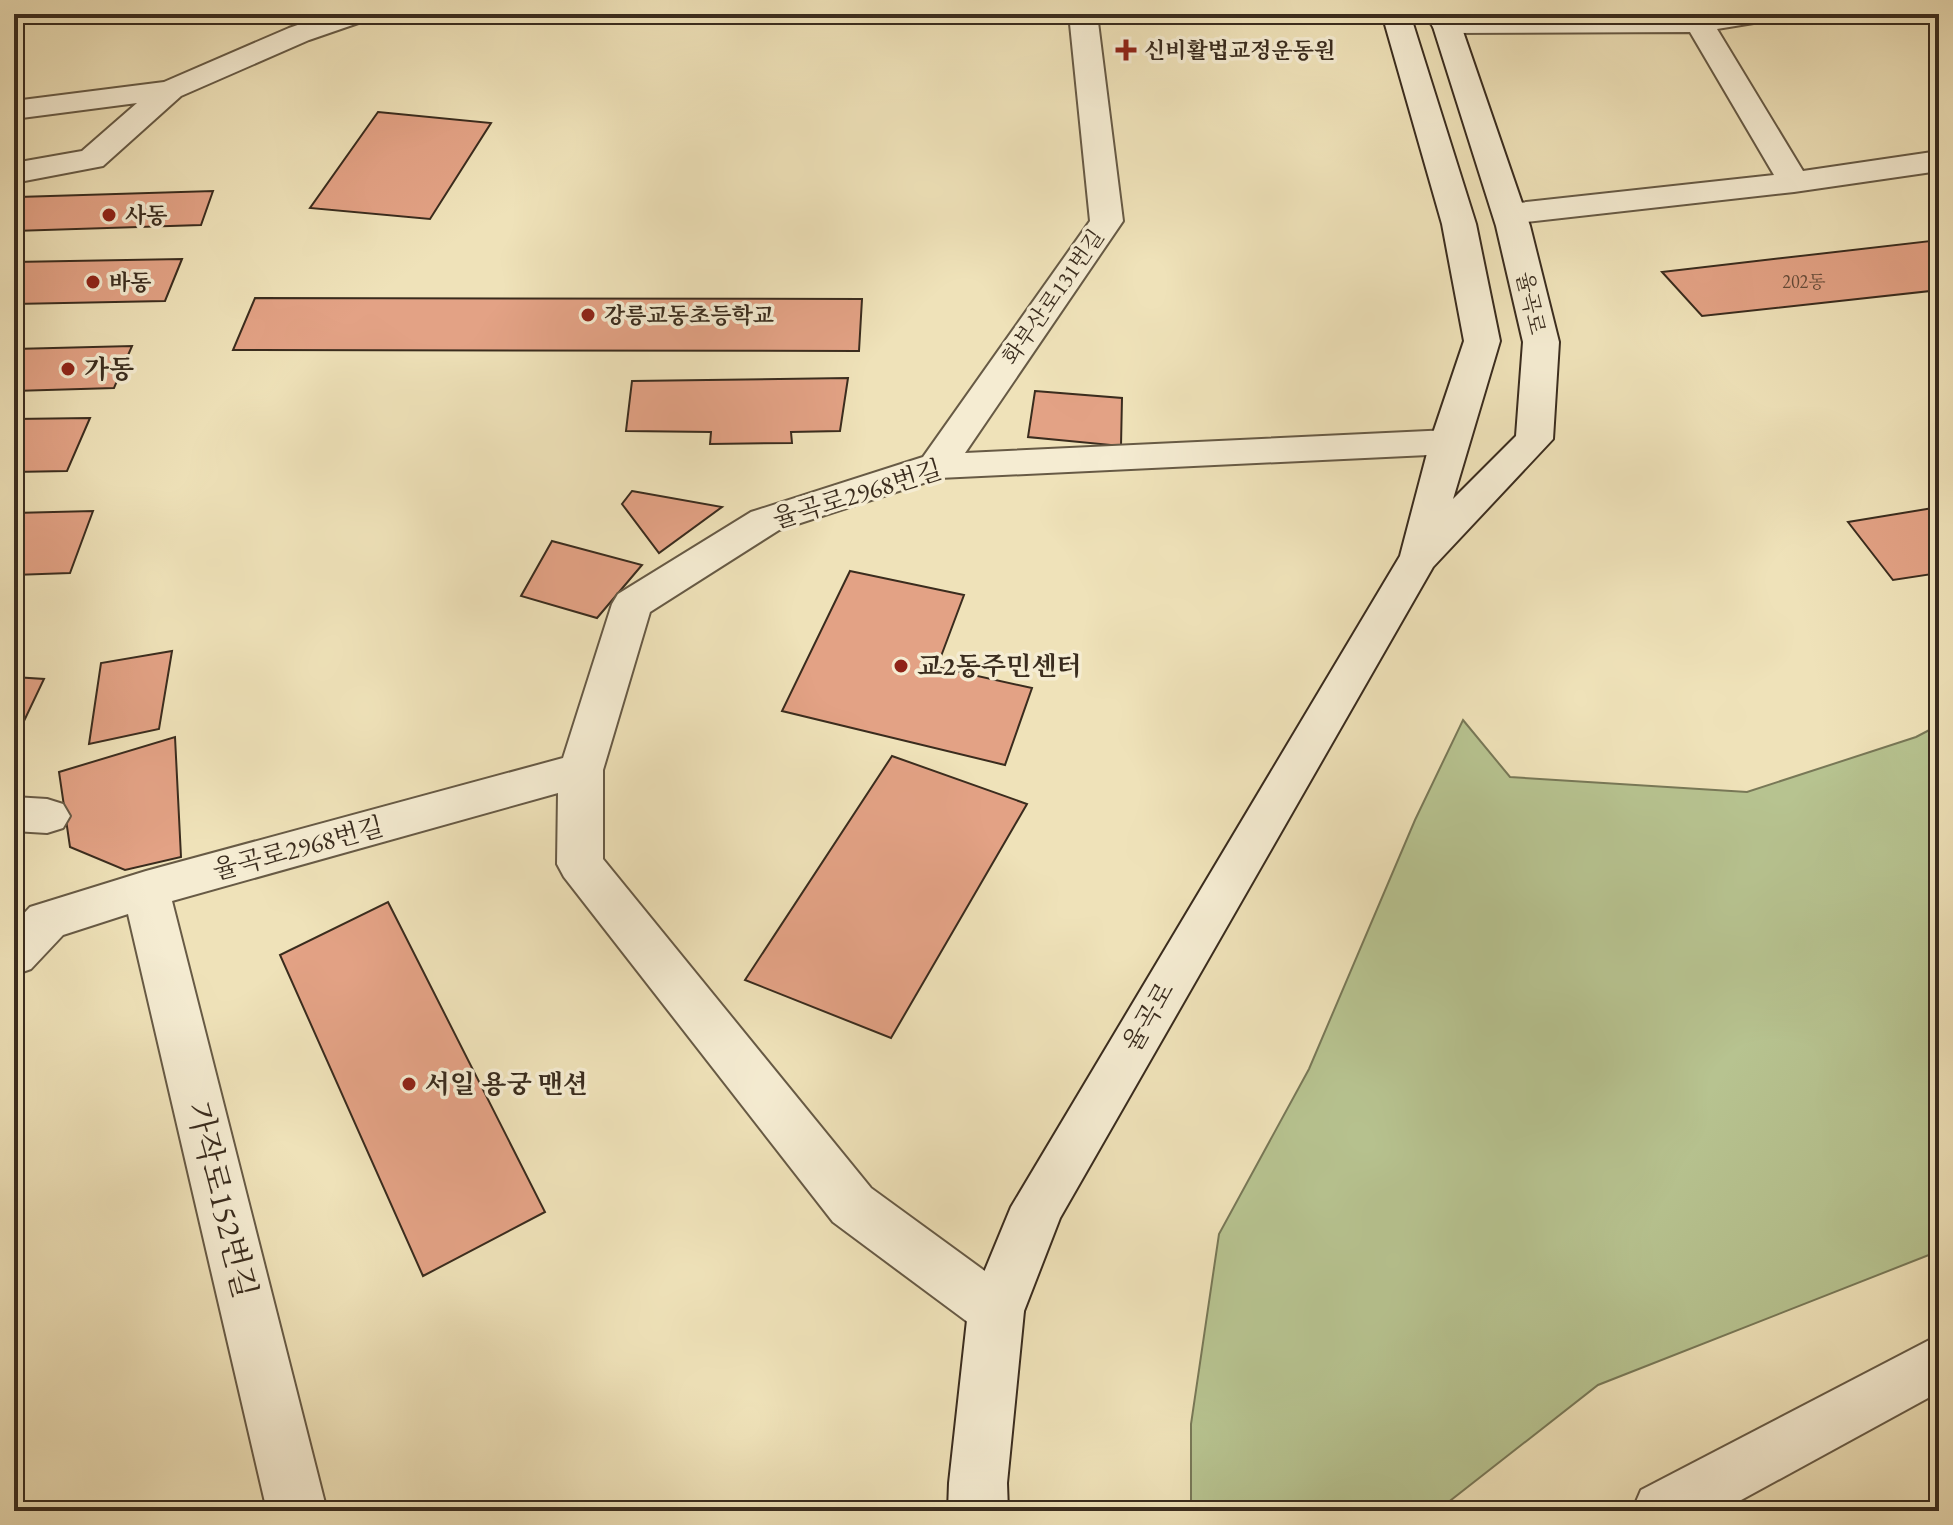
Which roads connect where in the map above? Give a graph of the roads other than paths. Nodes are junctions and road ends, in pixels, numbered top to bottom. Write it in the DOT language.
graph roads {
  1 [pos="357,14"];
  2 [pos="1083,14"];
  3 [pos="1396,14"];
  4 [pos="1762,14"];
  5 [pos="1696,18"];
  6 [pos="1444,19"];
  7 [pos="170,90"];
  8 [pos="14,110"];
  9 [pos="1939,161"];
  10 [pos="14,173"];
  11 [pos="1794,182"];
  12 [pos="1455,213"];
  13 [pos="1509,214"];
  14 [pos="1449,442"];
  15 [pos="936,466"];
  16 [pos="1418,558"];
  17 [pos="581,770"];
  18 [pos="146,890"];
  19 [pos="14,955"];
  20 [pos="996,1311"];
  21 [pos="1939,1362"];
  22 [pos="297,1511"];
  23 [pos="978,1511"];
  24 [pos="1662,1511"];
  1 -- 7 [label="street"];
  2 -- 15 [label="street, 화부산로131번길"];
  3 -- 12 [label="street, 율곡로"];
  4 -- 5 [label="street"];
  5 -- 6 [label="street"];
  5 -- 11 [label="street"];
  6 -- 13 [label="street, 율곡로"];
  7 -- 8 [label="street"];
  7 -- 10 [label="street"];
  9 -- 11 [label="street"];
  11 -- 13 [label="street"];
  12 -- 13 [label="street"];
  12 -- 14 [label="street, 율곡로"];
  13 -- 16 [label="street, 율곡로"];
  14 -- 15 [label="street, 율곡로2968번길"];
  14 -- 16 [label="street, 율곡로"];
  15 -- 17 [label="street, 율곡로2968번길"];
  16 -- 20 [label="street, 율곡로"];
  17 -- 18 [label="street, 율곡로2968번길"];
  17 -- 20 [label="street"];
  18 -- 19 [label="street, 율곡로2968번길"];
  18 -- 22 [label="street, 가작로152번길"];
  20 -- 23 [label="street, 율곡로"];
  21 -- 24 [label="street"];
}
